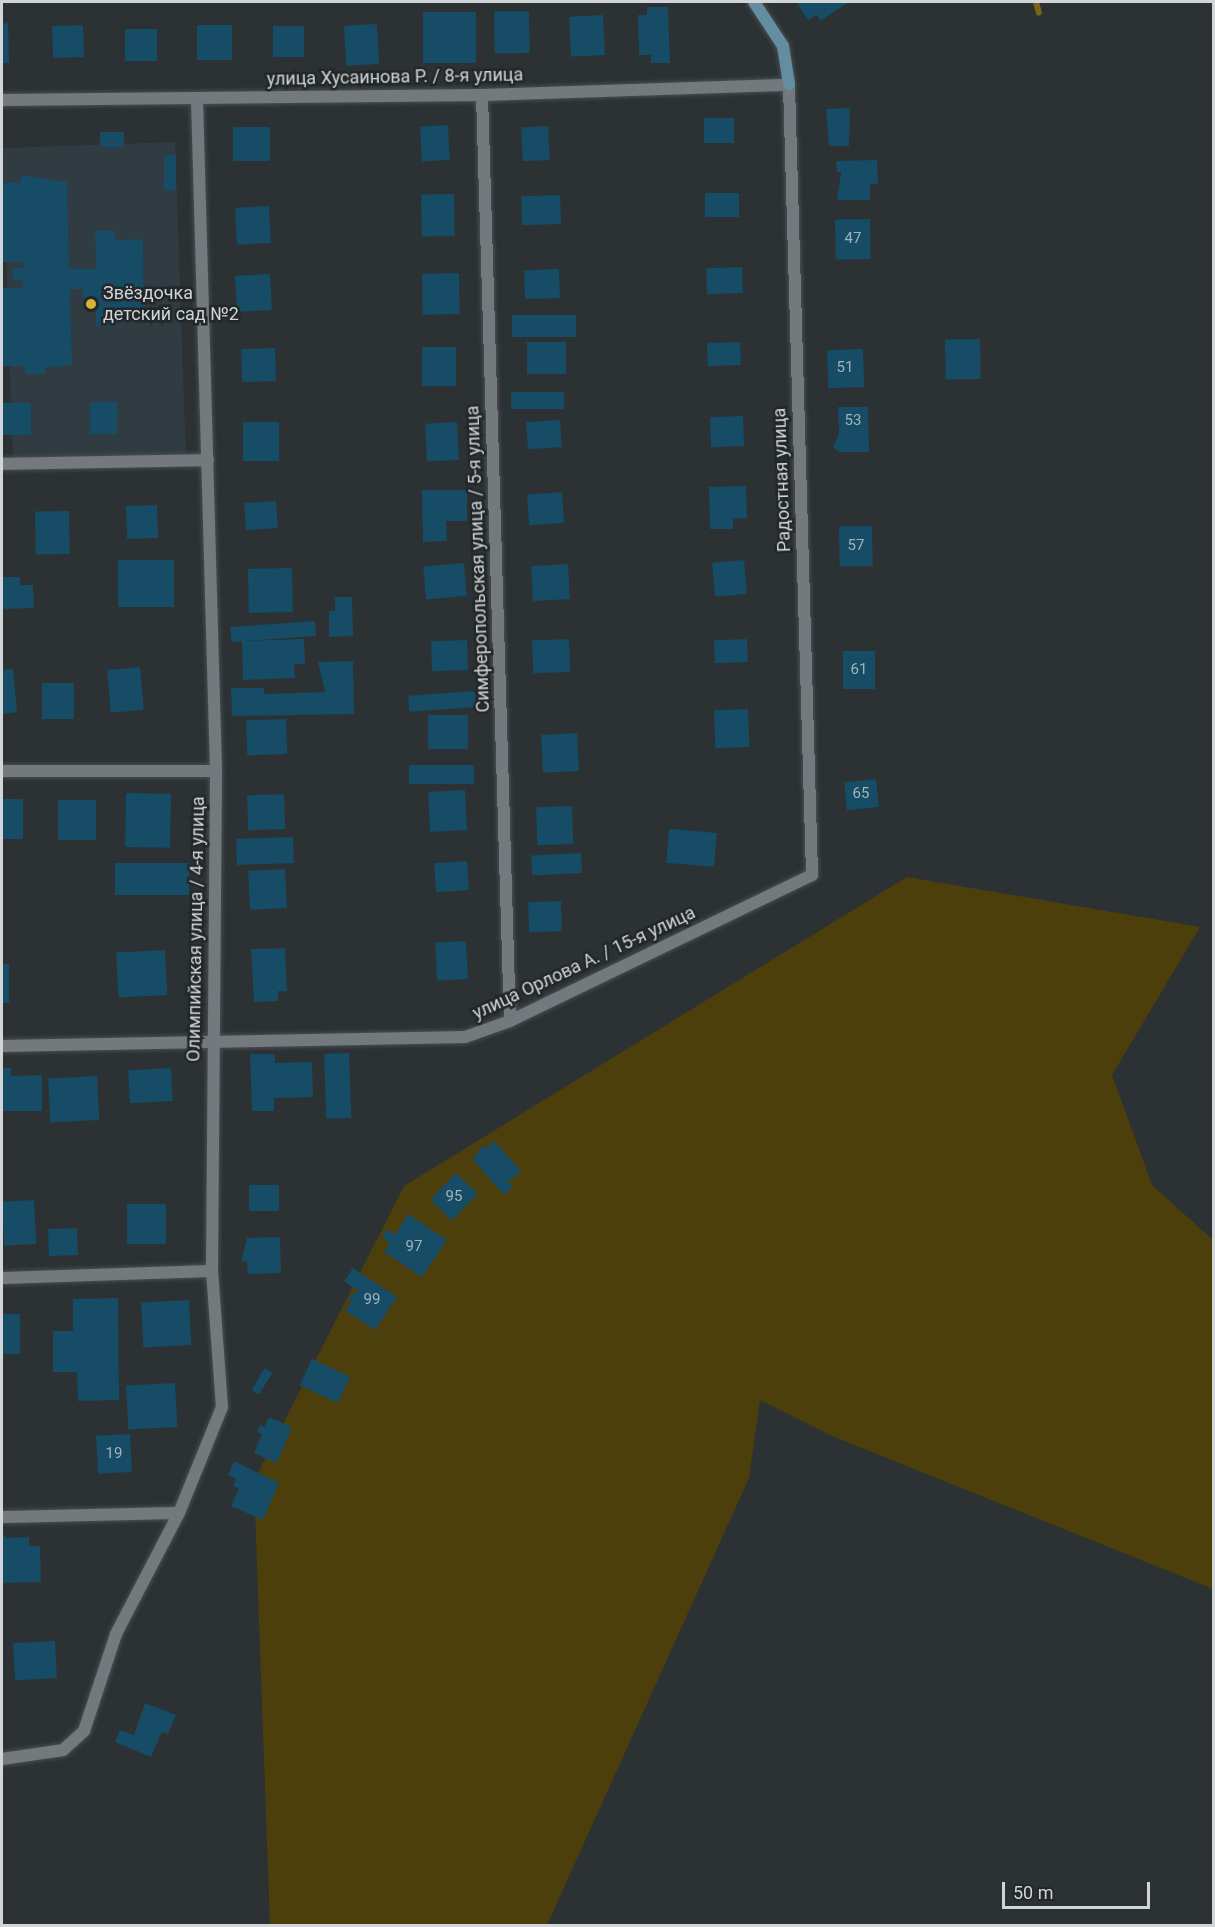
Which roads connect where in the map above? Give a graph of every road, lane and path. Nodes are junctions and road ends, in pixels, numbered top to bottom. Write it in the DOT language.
graph roads {
  1 [pos="754,2"];
  2 [pos="789,85"];
  3 [pos="482,95"];
  4 [pos="197,98"];
  5 [pos="2,100"];
  6 [pos="208,460"];
  7 [pos="2,464"];
  8 [pos="2,771"];
  9 [pos="216,771"];
  10 [pos="812,875"];
  11 [pos="510,1021"];
  12 [pos="212,1043"];
  13 [pos="2,1046"];
  14 [pos="212,1271"];
  15 [pos="2,1278"];
  16 [pos="179,1513"];
  17 [pos="2,1517"];
  18 [pos="2,1759"];
  1 -- 2 [label="street"];
  2 -- 3 [label="street, улица Хусаинова Р. / 8-я улица"];
  2 -- 10 [label="street, Радостная улица"];
  3 -- 4 [label="street, улица Хусаинова Р. / 8-я улица"];
  3 -- 11 [label="street, Симферопольская улица / 5-я улица"];
  4 -- 5 [label="street, улица Хусаинова Р. / 8-я улица"];
  4 -- 6 [label="street, Олимпийская улица / 4-я улица"];
  6 -- 7 [label="street"];
  6 -- 9 [label="street, Олимпийская улица / 4-я улица"];
  8 -- 9 [label="street"];
  9 -- 12 [label="street, Олимпийская улица / 4-я улица"];
  10 -- 11 [label="street, улица Орлова А. / 15-я улица"];
  11 -- 12 [label="street, улица Орлова А. / 15-я улица"];
  12 -- 13 [label="street, улица Орлова А. / 15-я улица"];
  12 -- 14 [label="street, Олимпийская улица / 4-я улица"];
  14 -- 15 [label="street"];
  14 -- 16 [label="street, Олимпийская улица / 4-я улица"];
  16 -- 17 [label="street"];
  16 -- 18 [label="street, Олимпийская улица / 4-я улица"];
}
